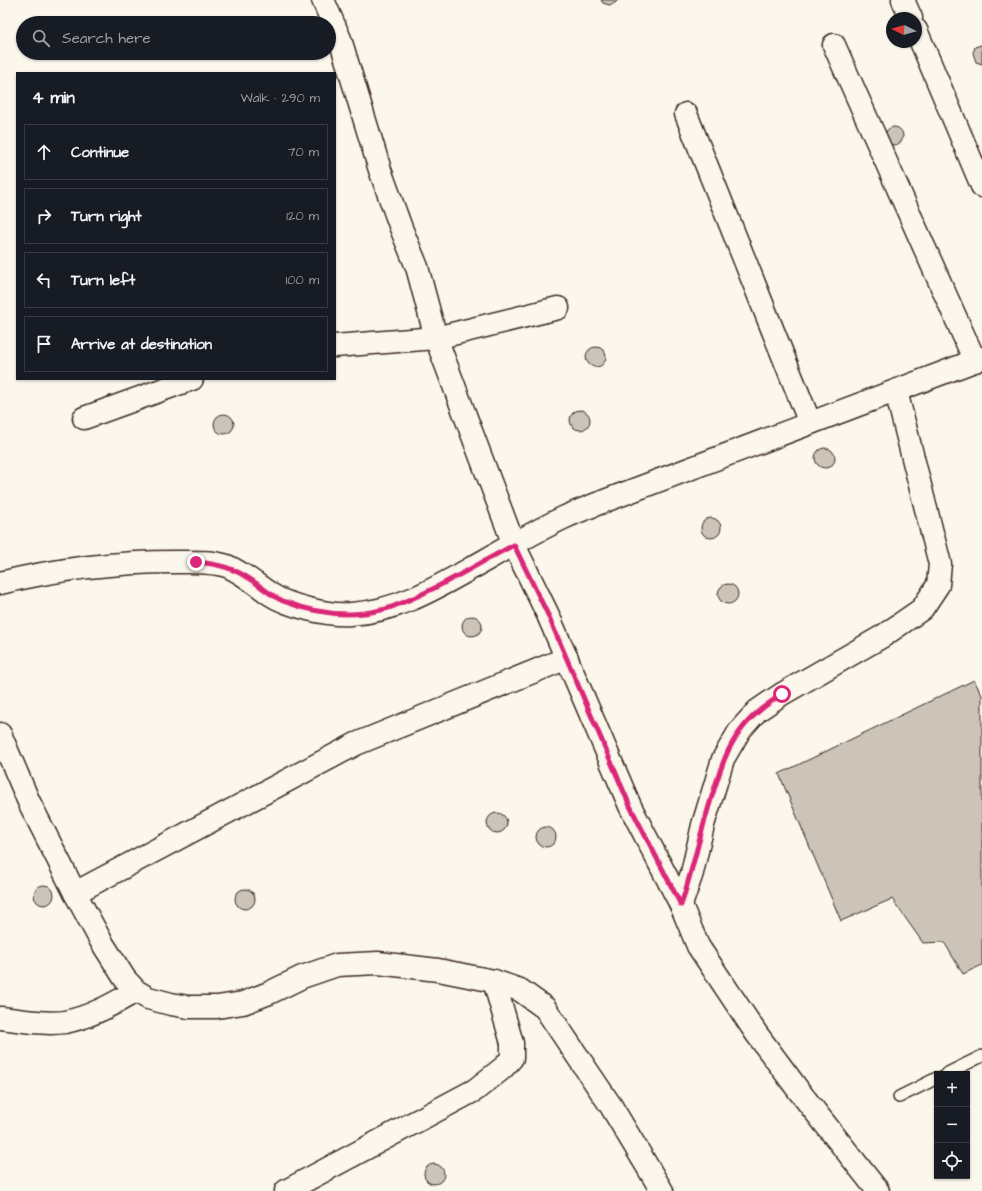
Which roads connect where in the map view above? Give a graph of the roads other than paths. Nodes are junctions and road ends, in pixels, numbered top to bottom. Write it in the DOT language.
graph roads {
  1 [pos="323,0"];
  2 [pos="903,0"];
  3 [pos="908,12"];
  4 [pos="330,16"];
  5 [pos="336,30"];
  6 [pos="922,44"];
  7 [pos="834,45"];
  8 [pos="686,114"];
  9 [pos="982,186"];
  10 [pos="558,308"];
  11 [pos="436,338"];
  12 [pos="336,346"];
  13 [pos="978,360"];
  14 [pos="189,380"];
  15 [pos="896,391"];
  16 [pos="84,418"];
  17 [pos="810,423"];
  18 [pos="514,545"];
  19 [pos="0,582"];
  20 [pos="567,658"];
  21 [pos="0,734"];
  22 [pos="76,893"];
  23 [pos="681,905"];
  24 [pos="494,981"];
  25 [pos="136,991"];
  26 [pos="0,1018"];
  27 [pos="982,1056"];
  28 [pos="952,1071"];
  29 [pos="934,1080"];
  30 [pos="899,1098"];
  31 [pos="286,1191"];
  32 [pos="662,1191"];
  33 [pos="878,1191"];
  1 -- 4 [label="street"];
  2 -- 3 [label="street"];
  5 -- 11 [label="street"];
  6 -- 9 [label="street"];
  7 -- 13 [label="street"];
  8 -- 17 [label="street"];
  10 -- 11 [label="street"];
  11 -- 12 [label="street"];
  11 -- 18 [label="street"];
  13 -- 15 [label="street"];
  14 -- 16 [label="street"];
  15 -- 17 [label="street"];
  15 -- 23 [label="street"];
  17 -- 18 [label="street"];
  18 -- 19 [label="street"];
  18 -- 20 [label="street"];
  20 -- 22 [label="street"];
  20 -- 23 [label="street"];
  21 -- 22 [label="street"];
  22 -- 25 [label="street"];
  23 -- 33 [label="street"];
  24 -- 25 [label="street"];
  24 -- 31 [label="street"];
  24 -- 32 [label="street"];
  25 -- 26 [label="street"];
  27 -- 28 [label="lane"];
  29 -- 30 [label="lane"];
}
